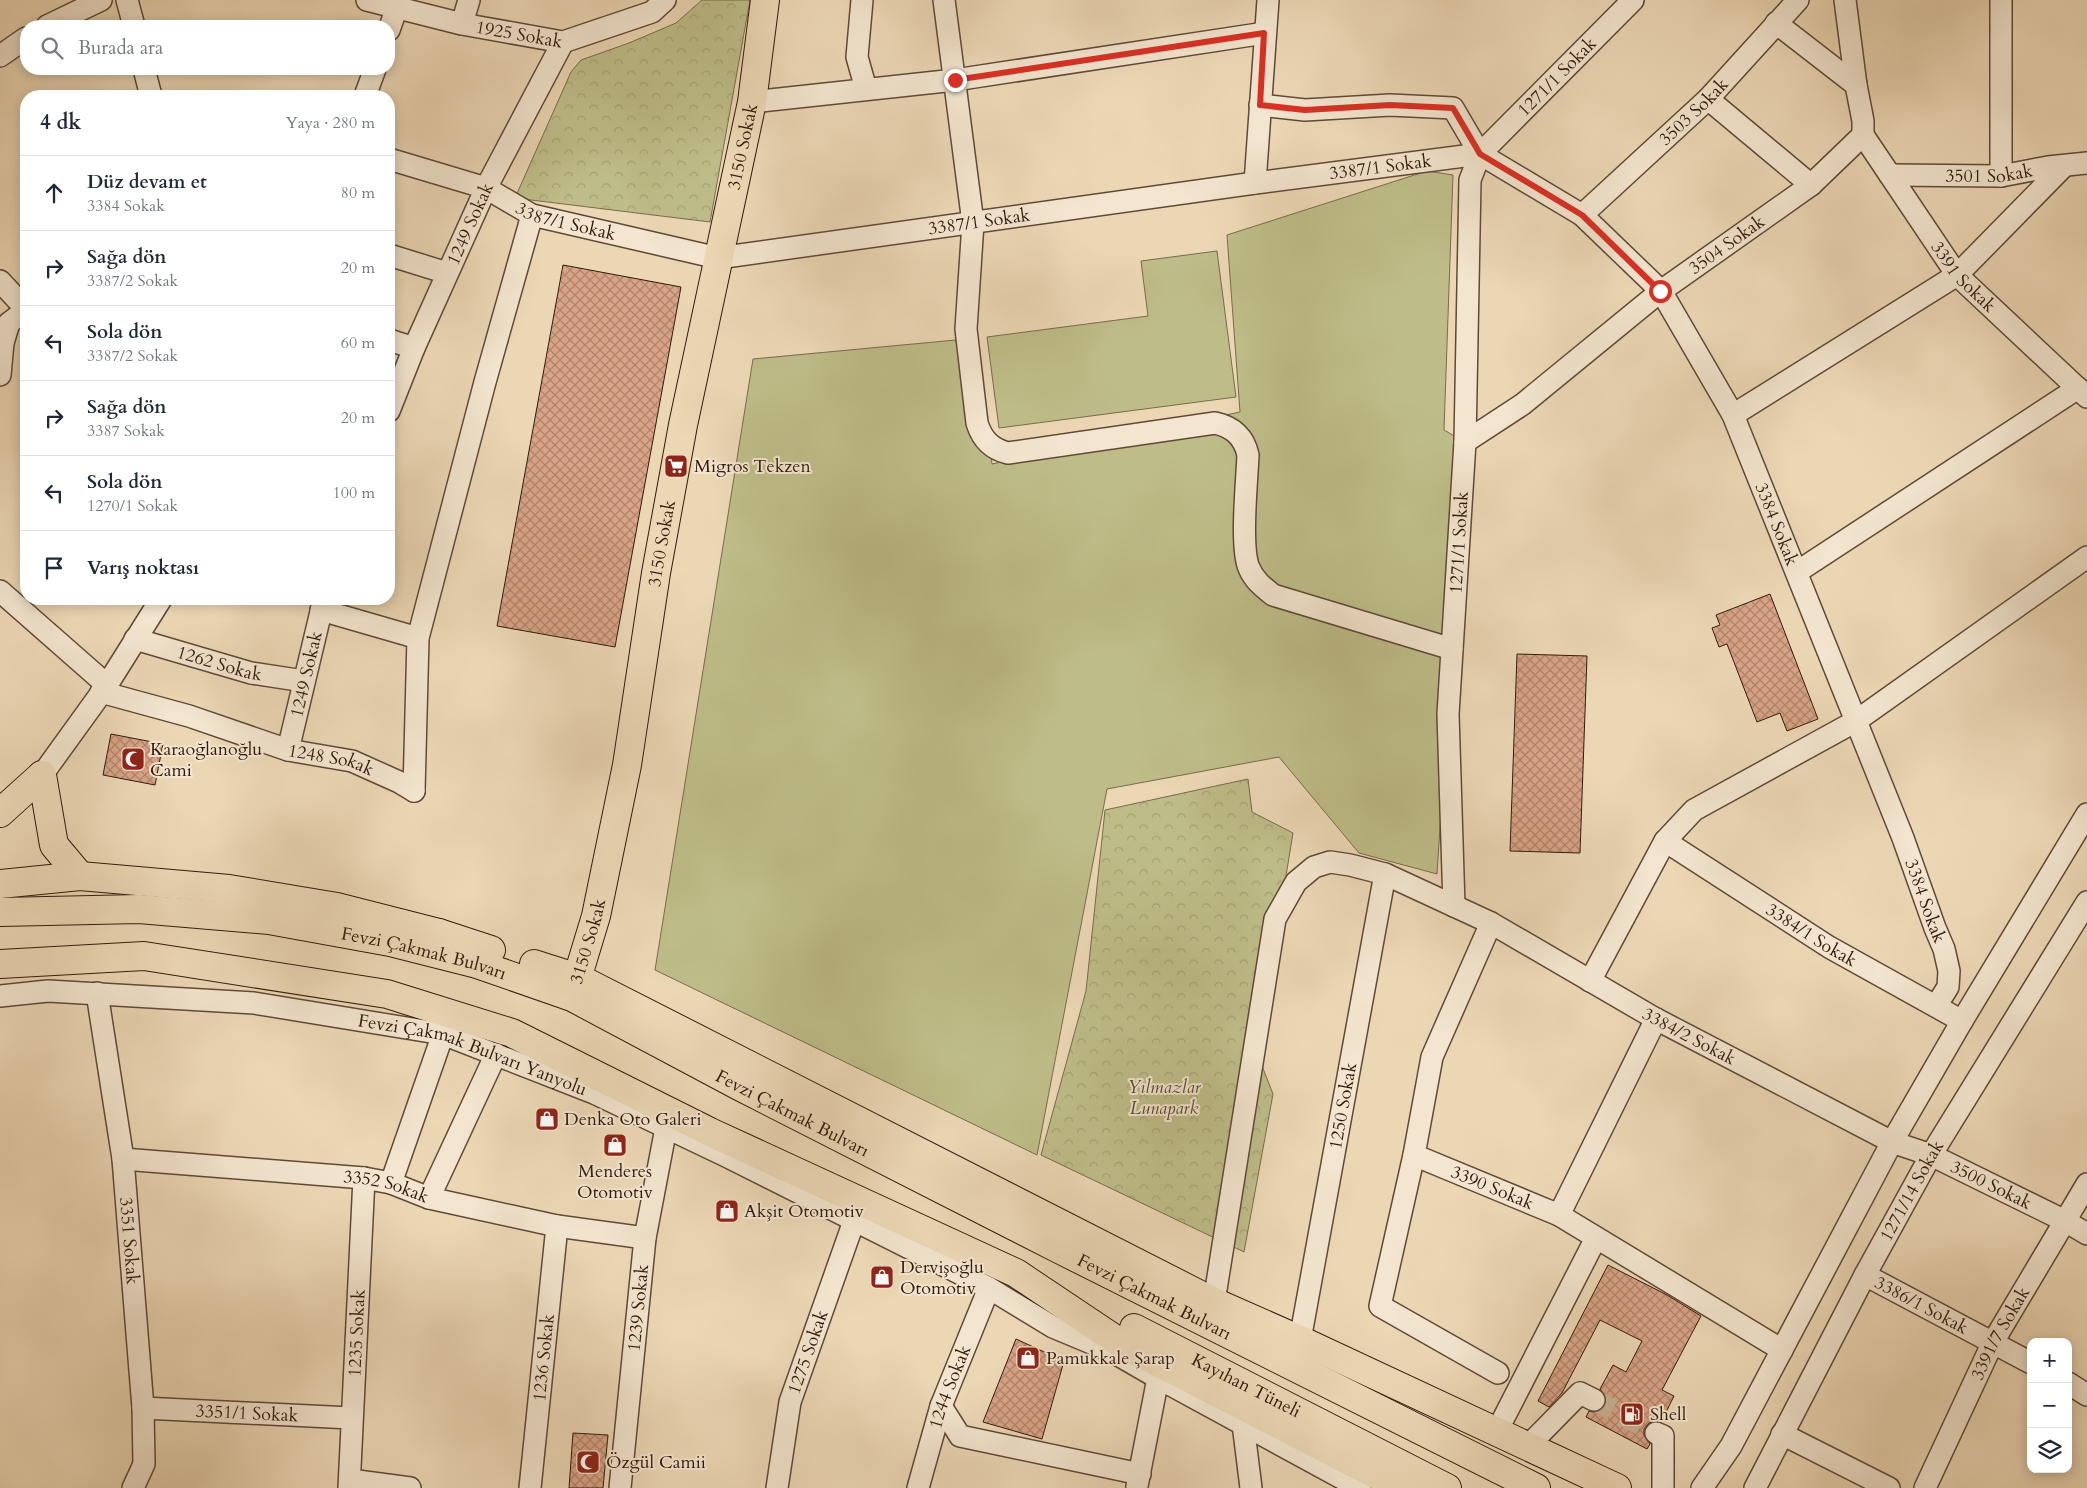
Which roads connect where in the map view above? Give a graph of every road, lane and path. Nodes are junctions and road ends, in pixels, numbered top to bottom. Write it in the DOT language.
graph roads {
  1 [pos="101,0"];
  2 [pos="127,0"];
  3 [pos="367,0"];
  4 [pos="469,0"];
  5 [pos="665,0"];
  6 [pos="765,0"];
  7 [pos="862,0"];
  8 [pos="944,0"];
  9 [pos="1268,0"];
  10 [pos="1633,0"];
  11 [pos="1798,0"];
  12 [pos="1845,0"];
  13 [pos="2001,0"];
  14 [pos="397,7"];
  15 [pos="59,20"];
  16 [pos="132,20"];
  17 [pos="392,20"];
  18 [pos="1776,23"];
  19 [pos="462,24"];
  20 [pos="1264,33"];
  21 [pos="20,42"];
  22 [pos="563,42"];
  23 [pos="0,56"];
  24 [pos="146,75"];
  25 [pos="373,75"];
  26 [pos="955,80"];
  27 [pos="1856,85"];
  28 [pos="866,88"];
  29 [pos="149,90"];
  30 [pos="367,90"];
  31 [pos="1708,99"];
  32 [pos="752,102"];
  33 [pos="1260,105"];
  34 [pos="1864,135"];
  35 [pos="1480,154"];
  36 [pos="395,161"];
  37 [pos="2087,163"];
  38 [pos="2064,166"];
  39 [pos="1890,175"];
  40 [pos="2000,176"];
  41 [pos="1255,183"];
  42 [pos="1811,185"];
  43 [pos="486,188"];
  44 [pos="532,214"];
  45 [pos="1582,215"];
  46 [pos="973,223"];
  47 [pos="395,257"];
  48 [pos="718,258"];
  49 [pos="448,273"];
  50 [pos="1957,275"];
  51 [pos="0,281"];
  52 [pos="1660,291"];
  53 [pos="20,303"];
  54 [pos="20,313"];
  55 [pos="4,324"];
  56 [pos="395,342"];
  57 [pos="414,348"];
  58 [pos="0,374"];
  59 [pos="2083,392"];
  60 [pos="395,396"];
  61 [pos="1733,415"];
  62 [pos="1466,442"];
  63 [pos="2087,557"];
  64 [pos="1797,572"];
  65 [pos="0,591"];
  66 [pos="157,605"];
  67 [pos="322,605"];
  68 [pos="325,605"];
  69 [pos="418,638"];
  70 [pos="135,639"];
  71 [pos="1452,649"];
  72 [pos="304,681"];
  73 [pos="104,688"];
  74 [pos="1856,721"];
  75 [pos="288,750"];
  76 [pos="42,775"];
  77 [pos="1,811"];
  78 [pos="2087,814"];
  79 [pos="1665,841"];
  80 [pos="1385,874"];
  81 [pos="80,876"];
  82 [pos="0,884"];
  83 [pos="2087,902"];
  84 [pos="1454,906"];
  85 [pos="0,912"];
  86 [pos="1491,923"];
  87 [pos="439,933"];
  88 [pos="48,961"];
  89 [pos="0,964"];
  90 [pos="477,964"];
  91 [pos="0,975"];
  92 [pos="1590,981"];
  93 [pos="575,987"];
  94 [pos="98,994"];
  95 [pos="0,996"];
  96 [pos="1936,1006"];
  97 [pos="1656,1020"];
  98 [pos="1962,1021"];
  99 [pos="443,1034"];
  100 [pos="496,1054"];
  101 [pos="666,1128"];
  102 [pos="1892,1142"];
  103 [pos="1414,1155"];
  104 [pos="1931,1155"];
  105 [pos="123,1158"];
  106 [pos="364,1178"];
  107 [pos="391,1183"];
  108 [pos="2087,1184"];
  109 [pos="429,1198"];
  110 [pos="1559,1215"];
  111 [pos="854,1221"];
  112 [pos="2065,1221"];
  113 [pos="556,1226"];
  114 [pos="2087,1234"];
  115 [pos="645,1238"];
  116 [pos="1596,1238"];
  117 [pos="1016,1273"];
  118 [pos="1865,1275"];
  119 [pos="989,1288"];
  120 [pos="1214,1302"];
  121 [pos="1300,1340"];
  122 [pos="1993,1342"];
  123 [pos="1782,1350"];
  124 [pos="2027,1361"];
  125 [pos="1498,1373"];
  126 [pos="1158,1378"];
  127 [pos="2072,1386"];
  128 [pos="2087,1395"];
  129 [pos="1594,1400"];
  130 [pos="941,1406"];
  131 [pos="143,1408"];
  132 [pos="351,1418"];
  133 [pos="1242,1424"];
  134 [pos="1497,1431"];
  135 [pos="1656,1433"];
  136 [pos="1782,1434"];
  137 [pos="1528,1446"];
  138 [pos="1138,1481"];
  139 [pos="349,1484"];
  140 [pos="133,1488"];
  141 [pos="410,1488"];
  142 [pos="530,1488"];
  143 [pos="620,1488"];
  144 [pos="777,1488"];
  145 [pos="918,1488"];
  146 [pos="1251,1488"];
  147 [pos="1360,1488"];
  148 [pos="1402,1488"];
  149 [pos="1447,1488"];
  150 [pos="1536,1488"];
  151 [pos="1617,1488"];
  152 [pos="1663,1488"];
  153 [pos="1702,1488"];
  154 [pos="1755,1488"];
  155 [pos="1889,1488"];
  156 [pos="1925,1488"];
  1 -- 15 [label="street"];
  2 -- 16 [label="street"];
  3 -- 14 [label="street, 1925 Sokak"];
  4 -- 19 [label="street"];
  5 -- 22 [label="street, 1925 Sokak"];
  6 -- 32 [label="main road, 3150 Sokak"];
  7 -- 28 [label="street"];
  8 -- 26 [label="street"];
  9 -- 20 [label="street"];
  10 -- 35 [label="street, 1271/1 Sokak"];
  11 -- 18 [label="street, 3503 Sokak"];
  12 -- 27 [label="street"];
  13 -- 40 [label="street"];
  14 -- 17 [label="street"];
  14 -- 19 [label="street, 1925 Sokak"];
  18 -- 27 [label="street"];
  18 -- 31 [label="street, 3503 Sokak"];
  19 -- 22 [label="street, 1925 Sokak"];
  20 -- 26 [label="street"];
  20 -- 33 [label="street"];
  21 -- 23 [label="street"];
  22 -- 43 [label="street, 1249 Sokak"];
  24 -- 29 [label="street"];
  25 -- 30 [label="street"];
  26 -- 28 [label="street"];
  26 -- 46 [label="street"];
  27 -- 34 [label="street"];
  28 -- 32 [label="street"];
  31 -- 42 [label="street"];
  31 -- 45 [label="street, 3503 Sokak"];
  32 -- 48 [label="main road, 3150 Sokak"];
  33 -- 35 [label="street"];
  33 -- 41 [label="street"];
  34 -- 39 [label="street, 3391 Sokak"];
  34 -- 42 [label="street, 3504 Sokak"];
  35 -- 41 [label="street, 3387/1 Sokak"];
  35 -- 45 [label="street, 3384 Sokak"];
  35 -- 62 [label="street, 1271/1 Sokak"];
  36 -- 43 [label="street, 3387/1 Sokak"];
  37 -- 38 [label="street, 3501 Sokak"];
  38 -- 40 [label="street, 3501 Sokak"];
  38 -- 50 [label="street"];
  39 -- 40 [label="street, 3501 Sokak"];
  39 -- 50 [label="street, 3391 Sokak"];
  41 -- 46 [label="street, 3387/1 Sokak"];
  42 -- 52 [label="street, 3504 Sokak"];
  43 -- 44 [label="street, 3387/1 Sokak"];
  43 -- 49 [label="street, 1249 Sokak"];
  44 -- 48 [label="street, 3387/1 Sokak"];
  44 -- 69 [label="street"];
  45 -- 52 [label="street, 3384 Sokak"];
  46 -- 48 [label="street, 3387/1 Sokak"];
  46 -- 71 [label="street"];
  47 -- 49 [label="street"];
  48 -- 93 [label="main road, 3150 Sokak"];
  49 -- 57 [label="street, 1249 Sokak"];
  50 -- 59 [label="street, 3391 Sokak"];
  50 -- 61 [label="street"];
  51 -- 53 [label="street"];
  52 -- 61 [label="street, 3384 Sokak"];
  52 -- 62 [label="street, 3504 Sokak"];
  54 -- 55 [label="street"];
  55 -- 58 [label="street"];
  56 -- 57 [label="street"];
  57 -- 60 [label="street, 1249 Sokak"];
  59 -- 64 [label="street"];
  61 -- 64 [label="street, 3384 Sokak"];
  62 -- 71 [label="street, 1271/1 Sokak"];
  63 -- 74 [label="street"];
  64 -- 74 [label="street, 3384 Sokak"];
  65 -- 73 [label="street"];
  66 -- 70 [label="street"];
  67 -- 72 [label="street, 1249 Sokak"];
  68 -- 69 [label="street"];
  69 -- 75 [label="street, 1248 Sokak"];
  70 -- 72 [label="street, 1262 Sokak"];
  70 -- 73 [label="street"];
  71 -- 84 [label="street, 1271/1 Sokak"];
  72 -- 75 [label="street, 1249 Sokak"];
  73 -- 75 [label="street, 1248 Sokak"];
  73 -- 76 [label="street"];
  74 -- 79 [label="street"];
  74 -- 96 [label="street, 3384 Sokak"];
  76 -- 77 [label="main road"];
  76 -- 81 [label="main road"];
  78 -- 98 [label="street"];
  79 -- 92 [label="street"];
  79 -- 96 [label="street, 3384/1 Sokak"];
  80 -- 84 [label="street, 3384/2 Sokak"];
  80 -- 120 [label="street, 3384/2 Sokak"];
  80 -- 121 [label="street, 1250 Sokak"];
  81 -- 82 [label="main road"];
  81 -- 87 [label="main road"];
  83 -- 104 [label="street, 1271/14 Sokak"];
  84 -- 86 [label="street, 3384/2 Sokak"];
  85 -- 90 [label="main road, Fevzi Çakmak Bulvarı"];
  86 -- 92 [label="street, 3384/2 Sokak"];
  86 -- 103 [label="street"];
  87 -- 90 [label="main road"];
  87 -- 93 [label="main road"];
  88 -- 89 [label="main road"];
  88 -- 91 [label="main road"];
  88 -- 117 [label="main road"];
  90 -- 93 [label="main road, Fevzi Çakmak Bulvarı"];
  92 -- 97 [label="street, 3384/2 Sokak"];
  93 -- 120 [label="main road"];
  93 -- 150 [label="main road, Fevzi Çakmak Bulvarı"];
  94 -- 95 [label="street, Fevzi Çakmak Bulvarı Yanyolu"];
  94 -- 99 [label="street, Fevzi Çakmak Bulvarı Yanyolu"];
  94 -- 105 [label="street, 3351 Sokak"];
  96 -- 98 [label="street, 3384/1 Sokak"];
  97 -- 102 [label="street, 3384/2 Sokak"];
  97 -- 110 [label="street"];
  98 -- 102 [label="street"];
  99 -- 100 [label="street, Fevzi Çakmak Bulvarı Yanyolu"];
  99 -- 107 [label="street"];
  100 -- 101 [label="street, Fevzi Çakmak Bulvarı Yanyolu"];
  100 -- 109 [label="street"];
  101 -- 111 [label="street, Fevzi Çakmak Bulvarı Yanyolu"];
  101 -- 115 [label="street, 1239 Sokak"];
  102 -- 104 [label="street, 3500 Sokak"];
  102 -- 123 [label="street"];
  103 -- 110 [label="street, 3390 Sokak"];
  103 -- 125 [label="street"];
  104 -- 112 [label="street, 3500 Sokak"];
  104 -- 118 [label="street, 1271/14 Sokak"];
  105 -- 106 [label="street, 3352 Sokak"];
  105 -- 131 [label="street, 3351 Sokak"];
  106 -- 107 [label="street, 3352 Sokak"];
  106 -- 132 [label="street, 1235 Sokak"];
  107 -- 109 [label="street, 3352 Sokak"];
  108 -- 112 [label="street, 3391/7 Sokak"];
  109 -- 113 [label="street, 3352 Sokak"];
  110 -- 116 [label="street, 3390 Sokak"];
  111 -- 119 [label="street, Fevzi Çakmak Bulvarı Yanyolu"];
  111 -- 144 [label="street, 1275 Sokak"];
  112 -- 114 [label="street, 3500 Sokak"];
  112 -- 122 [label="street, 3391/7 Sokak"];
  113 -- 115 [label="street, 3352 Sokak"];
  113 -- 142 [label="street, 1236 Sokak"];
  115 -- 143 [label="street, 1239 Sokak"];
  116 -- 123 [label="street, 3390 Sokak"];
  116 -- 134 [label="street"];
  117 -- 148 [label="main road"];
  117 -- 149 [label="main road, Kayıhan Tüneli"];
  118 -- 122 [label="street, 3386/1 Sokak"];
  118 -- 136 [label="street, 1271/14 Sokak"];
  119 -- 126 [label="street, Fevzi Çakmak Bulvarı Yanyolu"];
  119 -- 130 [label="street, 1244 Sokak"];
  120 -- 121 [label="main road"];
  121 -- 134 [label="main road"];
  122 -- 124 [label="street, 3386/1 Sokak"];
  122 -- 156 [label="street, 3391/7 Sokak"];
  123 -- 153 [label="street"];
  126 -- 133 [label="street, Fevzi Çakmak Bulvarı Yanyolu"];
  126 -- 138 [label="street"];
  127 -- 128 [label="street"];
  129 -- 137 [label="street"];
  130 -- 138 [label="street"];
  130 -- 145 [label="street, 1244 Sokak"];
  131 -- 132 [label="street, 3351/1 Sokak"];
  131 -- 140 [label="street, 3351 Sokak"];
  132 -- 139 [label="street, 1235 Sokak"];
  133 -- 146 [label="street"];
  133 -- 147 [label="street, Fevzi Çakmak Bulvarı Yanyolu"];
  134 -- 137 [label="main road"];
  135 -- 152 [label="street"];
  136 -- 154 [label="street, 1271/14 Sokak"];
  136 -- 155 [label="street"];
  137 -- 151 [label="main road"];
  139 -- 141 [label="street"];
}
